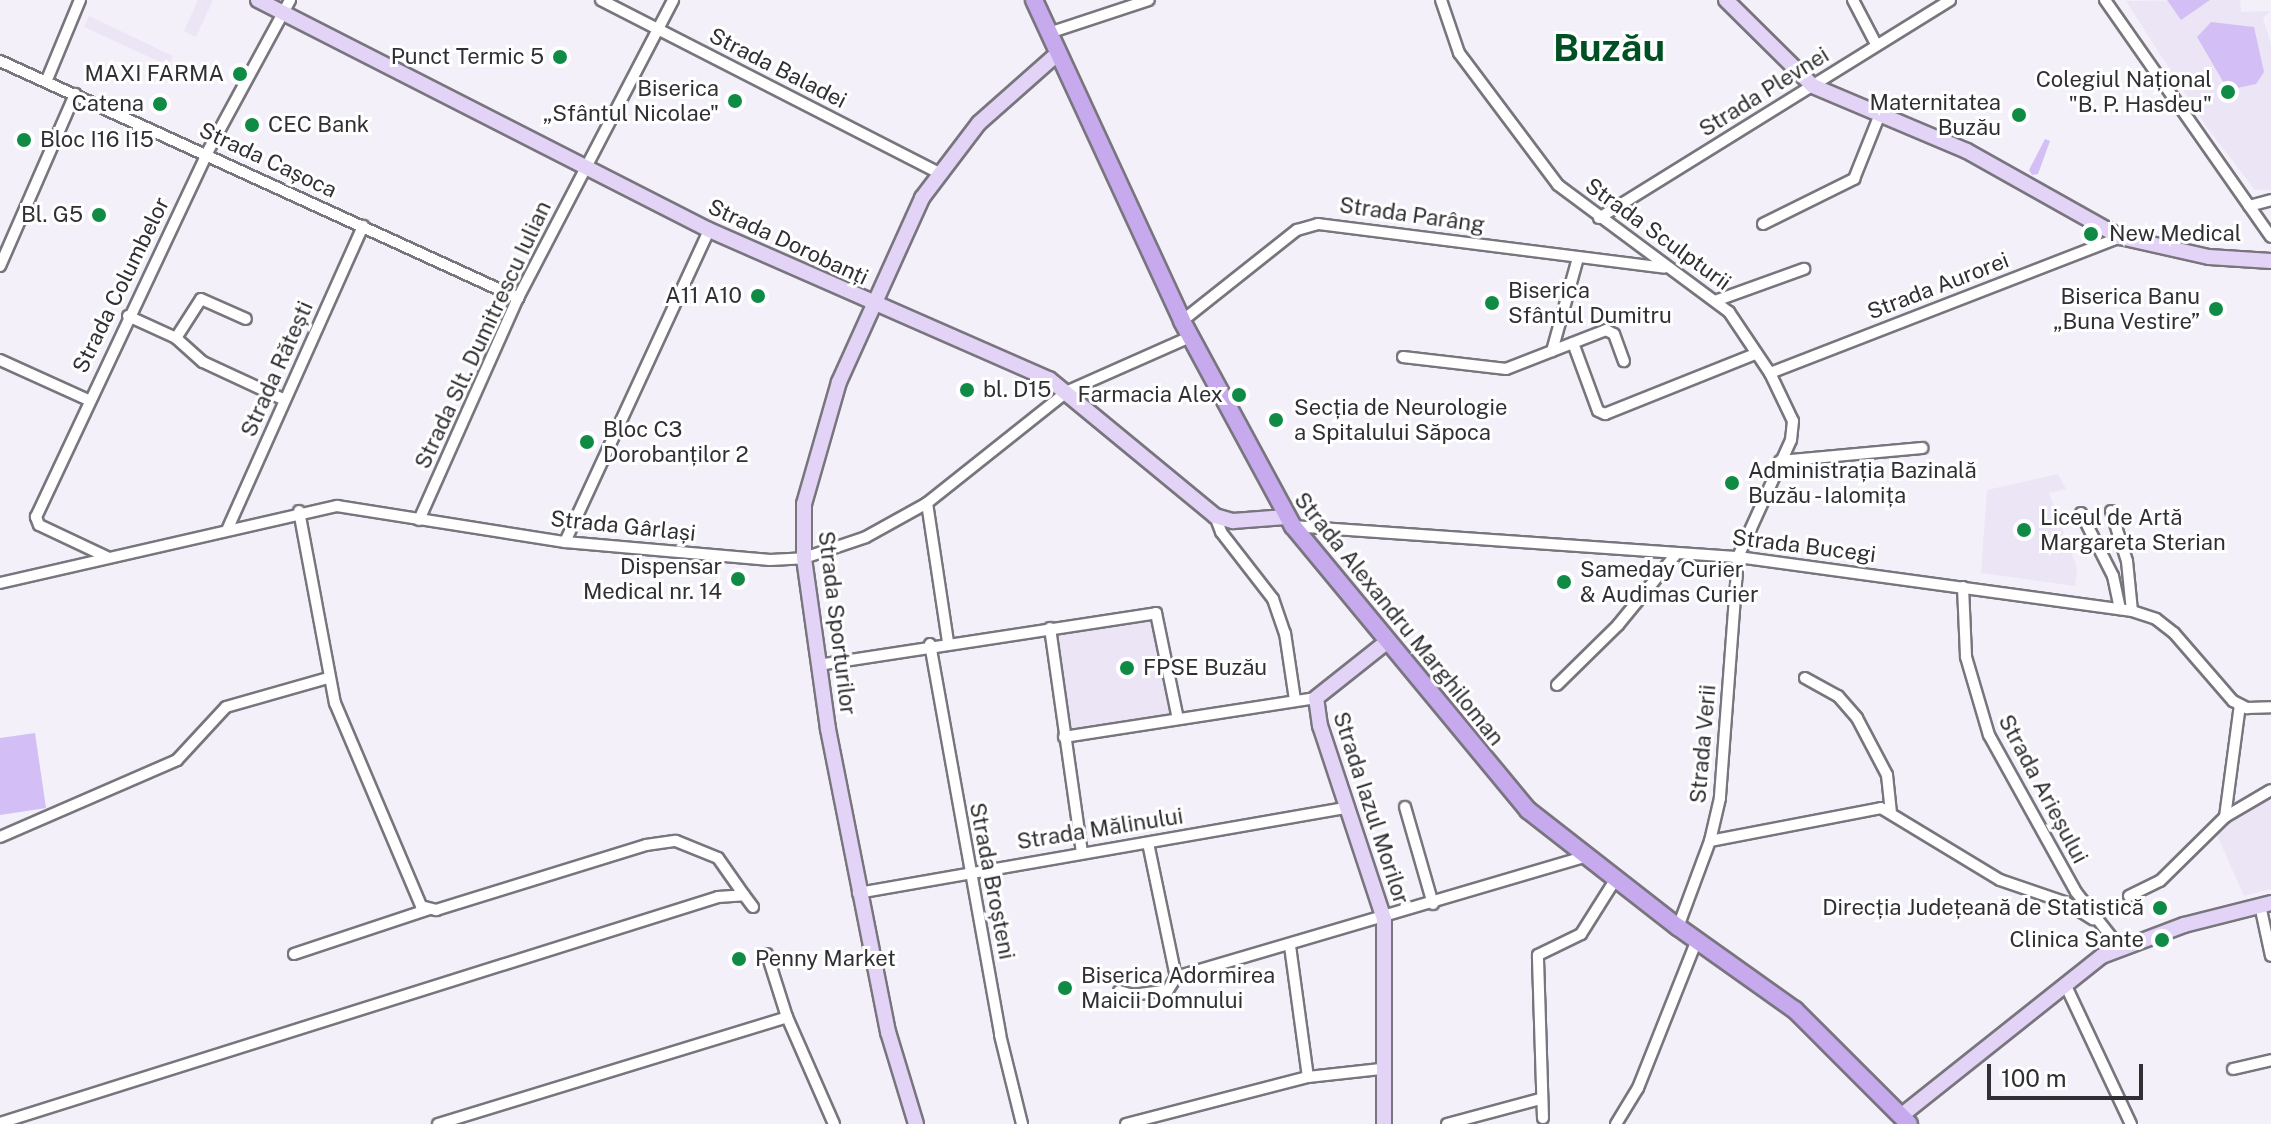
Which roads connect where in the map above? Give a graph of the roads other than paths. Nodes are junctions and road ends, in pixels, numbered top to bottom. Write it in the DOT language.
graph roads {
  1 [pos="80,0"];
  2 [pos="258,0"];
  3 [pos="601,0"];
  4 [pos="673,0"];
  5 [pos="1034,0"];
  6 [pos="1149,0"];
  7 [pos="1441,0"];
  8 [pos="1726,0"];
  9 [pos="1853,0"];
  10 [pos="1950,0"];
  11 [pos="2105,0"];
  12 [pos="287,6"];
  13 [pos="658,29"];
  14 [pos="1049,33"];
  15 [pos="1876,44"];
  16 [pos="1058,53"];
  17 [pos="0,61"];
  18 [pos="46,82"];
  19 [pos="1813,86"];
  20 [pos="75,94"];
  21 [pos="1880,114"];
  22 [pos="207,153"];
  23 [pos="586,169"];
  24 [pos="937,172"];
  25 [pos="2271,200"];
  26 [pos="2249,206"];
  27 [pos="1599,218"];
  28 [pos="1763,224"];
  29 [pos="363,226"];
  30 [pos="709,230"];
  31 [pos="2270,234"];
  32 [pos="2120,237"];
  33 [pos="1578,258"];
  34 [pos="2271,261"];
  35 [pos="0,266"];
  36 [pos="1668,269"];
  37 [pos="1804,269"];
  38 [pos="518,298"];
  39 [pos="1715,301"];
  40 [pos="870,304"];
  41 [pos="128,316"];
  42 [pos="246,319"];
  43 [pos="1186,329"];
  44 [pos="176,338"];
  45 [pos="1573,343"];
  46 [pos="1552,351"];
  47 [pos="1755,354"];
  48 [pos="1403,357"];
  49 [pos="0,360"];
  50 [pos="1624,361"];
  51 [pos="1770,373"];
  52 [pos="1068,391"];
  53 [pos="88,400"];
  54 [pos="285,400"];
  55 [pos="1922,448"];
  56 [pos="1780,461"];
  57 [pos="927,503"];
  58 [pos="299,511"];
  59 [pos="2111,511"];
  60 [pos="2081,513"];
  61 [pos="1215,516"];
  62 [pos="419,520"];
  63 [pos="1289,521"];
  64 [pos="228,528"];
  65 [pos="565,542"];
  66 [pos="1677,553"];
  67 [pos="107,557"];
  68 [pos="1738,557"];
  69 [pos="804,558"];
  70 [pos="0,583"];
  71 [pos="1963,587"];
  72 [pos="2126,610"];
  73 [pos="1050,628"];
  74 [pos="1388,641"];
  75 [pos="948,642"];
  76 [pos="930,644"];
  77 [pos="818,665"];
  78 [pos="328,678"];
  79 [pos="1805,678"];
  80 [pos="1557,685"];
  81 [pos="1316,698"];
  82 [pos="1295,700"];
  83 [pos="2240,705"];
  84 [pos="2271,707"];
  85 [pos="1178,719"];
  86 [pos="1064,737"];
  87 [pos="2271,790"];
  88 [pos="1349,807"];
  89 [pos="1405,807"];
  90 [pos="1891,811"];
  91 [pos="2225,817"];
  92 [pos="0,837"];
  93 [pos="1710,841"];
  94 [pos="1148,843"];
  95 [pos="1082,853"];
  96 [pos="1584,857"];
  97 [pos="970,870"];
  98 [pos="1615,880"];
  99 [pos="858,893"];
  100 [pos="744,895"];
  101 [pos="2129,896"];
  102 [pos="1433,904"];
  103 [pos="2266,904"];
  104 [pos="753,907"];
  105 [pos="429,909"];
  106 [pos="1384,919"];
  107 [pos="2093,919"];
  108 [pos="1678,927"];
  109 [pos="1697,940"];
  110 [pos="1290,946"];
  111 [pos="2120,948"];
  112 [pos="294,954"];
  113 [pos="767,954"];
  114 [pos="2271,956"];
  115 [pos="1176,977"];
  116 [pos="2065,984"];
  117 [pos="1119,991"];
  118 [pos="787,1017"];
  119 [pos="2271,1060"];
  120 [pos="1381,1069"];
  121 [pos="2233,1069"];
  122 [pos="1308,1077"];
  123 [pos="1540,1099"];
  124 [pos="1543,1118"];
  125 [pos="1906,1119"];
  126 [pos="0,1123"];
  127 [pos="438,1124"];
  128 [pos="834,1124"];
  129 [pos="916,1124"];
  130 [pos="1022,1124"];
  131 [pos="1126,1124"];
  132 [pos="1384,1124"];
  133 [pos="1447,1124"];
  134 [pos="1616,1124"];
  135 [pos="2131,1124"];
  1 -- 18 [label="street"];
  2 -- 12 [label="main road, Strada Dorobanți"];
  3 -- 13 [label="street, Strada Baladei"];
  4 -- 13 [label="street, Strada Slt. Dumitrescu Iulian"];
  5 -- 14 [label="main road, Strada Alexandru Marghiloman"];
  6 -- 14 [label="street"];
  7 -- 27 [label="street, Strada Sculpturii"];
  8 -- 19 [label="main road"];
  9 -- 15 [label="street"];
  10 -- 15 [label="street, Strada Plevnei"];
  11 -- 26 [label="street"];
  12 -- 22 [label="street, Strada Columbelor"];
  12 -- 23 [label="main road, Strada Dorobanți"];
  13 -- 23 [label="street, Strada Slt. Dumitrescu Iulian"];
  13 -- 24 [label="street, Strada Baladei"];
  14 -- 16 [label="main road, Strada Alexandru Marghiloman"];
  15 -- 19 [label="street, Strada Plevnei"];
  16 -- 24 [label="main road, Strada Sporturilor"];
  16 -- 43 [label="main road, Strada Alexandru Marghiloman"];
  17 -- 18 [label="street, Strada Cașoca"];
  18 -- 20 [label="street, Strada Cașoca"];
  19 -- 21 [label="main road"];
  19 -- 27 [label="street, Strada Plevnei"];
  20 -- 22 [label="street, Strada Cașoca"];
  20 -- 35 [label="street"];
  21 -- 28 [label="street"];
  21 -- 32 [label="main road"];
  22 -- 29 [label="street, Strada Cașoca"];
  22 -- 41 [label="street, Strada Columbelor"];
  23 -- 30 [label="main road, Strada Dorobanți"];
  23 -- 38 [label="street, Strada Slt. Dumitrescu Iulian"];
  24 -- 40 [label="main road, Strada Sporturilor"];
  25 -- 26 [label="street"];
  26 -- 31 [label="street"];
  27 -- 36 [label="street, Strada Sculpturii"];
  29 -- 38 [label="street, Strada Cașoca"];
  29 -- 54 [label="street, Strada Rătești"];
  30 -- 40 [label="main road, Strada Dorobanți"];
  30 -- 65 [label="street"];
  32 -- 34 [label="main road"];
  32 -- 51 [label="street, Strada Aurorei"];
  33 -- 36 [label="street, Strada Parâng"];
  33 -- 43 [label="street, Strada Parâng"];
  33 -- 46 [label="street"];
  36 -- 39 [label="street, Strada Sculpturii"];
  37 -- 39 [label="street"];
  38 -- 62 [label="street, Strada Slt. Dumitrescu Iulian"];
  39 -- 47 [label="street, Strada Sculpturii"];
  40 -- 52 [label="main road, Strada Dorobanți"];
  40 -- 69 [label="main road, Strada Sporturilor"];
  41 -- 44 [label="street"];
  41 -- 53 [label="street, Strada Columbelor"];
  42 -- 44 [label="street"];
  43 -- 52 [label="street, Strada Gârlași"];
  43 -- 63 [label="main road, Strada Alexandru Marghiloman"];
  44 -- 54 [label="street"];
  45 -- 46 [label="street"];
  45 -- 47 [label="street"];
  45 -- 50 [label="street"];
  46 -- 48 [label="street"];
  47 -- 51 [label="street, Strada Sculpturii"];
  49 -- 53 [label="street"];
  51 -- 56 [label="street, Strada Sculpturii"];
  52 -- 57 [label="street, Strada Gârlași"];
  52 -- 61 [label="main road, Strada Dorobanți"];
  53 -- 67 [label="street, Strada Columbelor"];
  54 -- 64 [label="street, Strada Rătești"];
  55 -- 56 [label="street"];
  56 -- 68 [label="street, Strada Sculpturii"];
  57 -- 69 [label="street, Strada Gârlași"];
  57 -- 75 [label="street"];
  58 -- 62 [label="street, Strada Gârlași"];
  58 -- 64 [label="street, Strada Gârlași"];
  58 -- 78 [label="street"];
  59 -- 72 [label="street"];
  60 -- 72 [label="street"];
  61 -- 63 [label="main road"];
  61 -- 82 [label="street"];
  62 -- 65 [label="street, Strada Gârlași"];
  63 -- 66 [label="street, Strada Bucegi"];
  63 -- 74 [label="main road, Strada Alexandru Marghiloman"];
  64 -- 67 [label="street, Strada Gârlași"];
  65 -- 69 [label="street, Strada Gârlași"];
  66 -- 68 [label="street, Strada Bucegi"];
  66 -- 80 [label="street"];
  67 -- 70 [label="street, Strada Gârlași"];
  68 -- 71 [label="street, Strada Bucegi"];
  68 -- 93 [label="street, Strada Verii"];
  69 -- 77 [label="main road, Strada Sporturilor"];
  71 -- 72 [label="street, Strada Bucegi"];
  71 -- 107 [label="street, Strada Arieșului"];
  72 -- 83 [label="street, Strada Bucegi"];
  73 -- 75 [label="street"];
  73 -- 85 [label="street"];
  73 -- 86 [label="street"];
  74 -- 81 [label="main road, Strada Iazul Morilor"];
  74 -- 96 [label="main road, Strada Alexandru Marghiloman"];
  75 -- 76 [label="street"];
  76 -- 77 [label="street"];
  76 -- 97 [label="street, Strada Broșteni"];
  77 -- 99 [label="main road, Strada Sporturilor"];
  78 -- 92 [label="street"];
  78 -- 105 [label="street"];
  79 -- 90 [label="street"];
  81 -- 82 [label="street, Strada Iazul Morilor"];
  81 -- 88 [label="main road, Strada Iazul Morilor"];
  82 -- 85 [label="street, Strada Iazul Morilor"];
  83 -- 84 [label="street"];
  83 -- 91 [label="street"];
  85 -- 86 [label="street, Strada Iazul Morilor"];
  86 -- 95 [label="street"];
  87 -- 91 [label="street"];
  88 -- 94 [label="street, Strada Mălinului"];
  88 -- 106 [label="main road, Strada Iazul Morilor"];
  89 -- 102 [label="street"];
  90 -- 93 [label="street"];
  90 -- 107 [label="street"];
  91 -- 101 [label="street"];
  93 -- 108 [label="street, Strada Verii"];
  94 -- 95 [label="street, Strada Mălinului"];
  94 -- 115 [label="street"];
  95 -- 97 [label="street, Strada Mălinului"];
  96 -- 98 [label="main road, Strada Alexandru Marghiloman"];
  96 -- 102 [label="street"];
  97 -- 99 [label="street, Strada Mălinului"];
  97 -- 130 [label="street, Strada Broșteni"];
  98 -- 108 [label="main road, Strada Alexandru Marghiloman"];
  98 -- 123 [label="street"];
  99 -- 129 [label="main road, Strada Sporturilor"];
  100 -- 104 [label="street"];
  100 -- 105 [label="street"];
  100 -- 126 [label="street"];
  102 -- 106 [label="street"];
  103 -- 111 [label="main road"];
  103 -- 114 [label="street"];
  105 -- 112 [label="street"];
  106 -- 110 [label="street"];
  106 -- 120 [label="main road, Strada Iazul Morilor"];
  107 -- 111 [label="street, Strada Arieșului"];
  108 -- 109 [label="main road, Strada Alexandru Marghiloman"];
  109 -- 125 [label="main road, Strada Alexandru Marghiloman"];
  109 -- 134 [label="street"];
  110 -- 115 [label="street"];
  110 -- 122 [label="street"];
  111 -- 116 [label="main road"];
  113 -- 118 [label="street"];
  115 -- 117 [label="street"];
  116 -- 125 [label="main road"];
  116 -- 135 [label="street"];
  118 -- 127 [label="street"];
  118 -- 128 [label="street"];
  119 -- 121 [label="street"];
  120 -- 122 [label="street"];
  120 -- 132 [label="main road, Strada Iazul Morilor"];
  122 -- 131 [label="street"];
  123 -- 124 [label="street"];
  123 -- 133 [label="street"];
}
